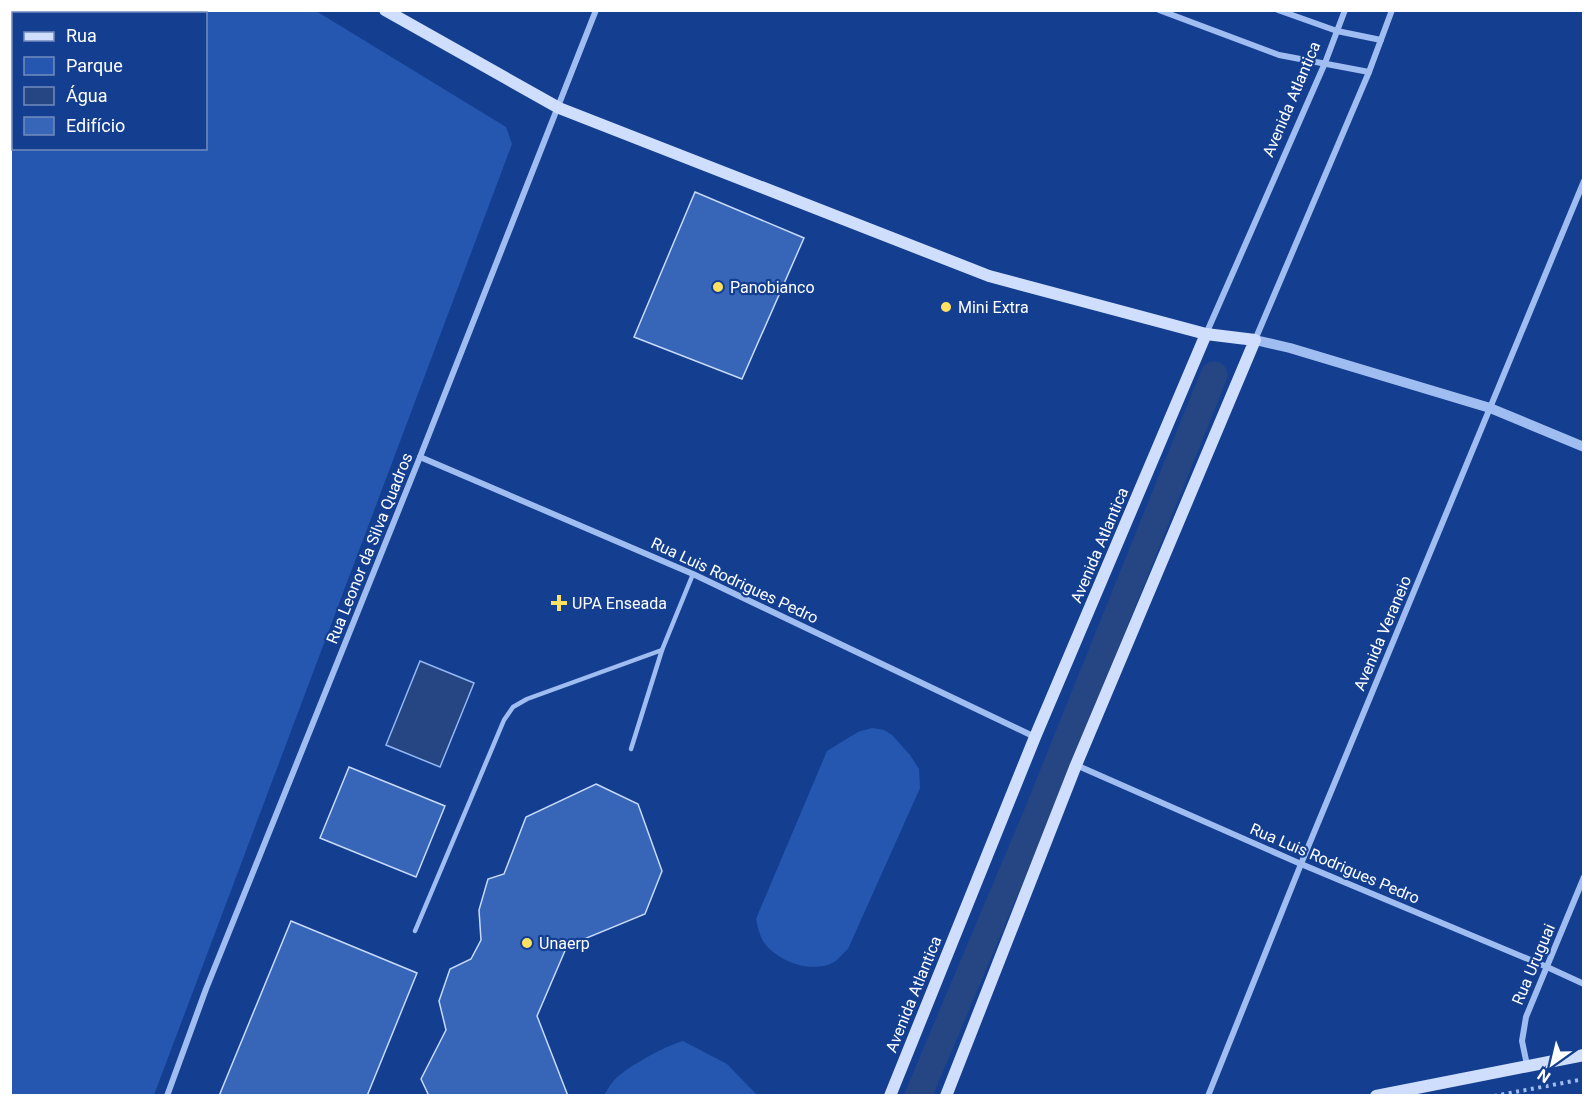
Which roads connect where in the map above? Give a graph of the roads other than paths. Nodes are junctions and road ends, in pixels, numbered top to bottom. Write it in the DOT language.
graph roads {
  1 [pos="385,10"];
  2 [pos="596,10"];
  3 [pos="1159,10"];
  4 [pos="1278,10"];
  5 [pos="1345,10"];
  6 [pos="1392,10"];
  7 [pos="1337,31"];
  8 [pos="1381,40"];
  9 [pos="1325,63"];
  10 [pos="1369,72"];
  11 [pos="559,108"];
  12 [pos="1584,181"];
  13 [pos="1206,334"];
  14 [pos="1255,340"];
  15 [pos="1490,408"];
  16 [pos="1584,447"];
  17 [pos="420,457"];
  18 [pos="693,574"];
  19 [pos="662,650"];
  20 [pos="1035,737"];
  21 [pos="631,749"];
  22 [pos="1076,765"];
  23 [pos="1301,864"];
  24 [pos="1584,877"];
  25 [pos="415,931"];
  26 [pos="1547,967"];
  27 [pos="1584,984"];
  28 [pos="1584,1055"];
  29 [pos="1527,1065"];
  30 [pos="167,1095"];
  31 [pos="890,1095"];
  32 [pos="946,1095"];
  33 [pos="1208,1095"];
  34 [pos="1376,1095"];
  1 -- 11 [label="main road"];
  2 -- 11 [label="street, Rua Leonor da Silva Quadros"];
  3 -- 9 [label="street"];
  4 -- 7 [label="street"];
  5 -- 7 [label="street, Avenida Atlantica"];
  6 -- 8 [label="street"];
  7 -- 8 [label="street"];
  7 -- 9 [label="street, Avenida Atlantica"];
  8 -- 10 [label="street"];
  9 -- 10 [label="street"];
  9 -- 13 [label="street, Avenida Atlantica"];
  10 -- 14 [label="street"];
  11 -- 13 [label="main road"];
  11 -- 17 [label="street, Rua Leonor da Silva Quadros"];
  12 -- 15 [label="street, Avenida Veraneio"];
  13 -- 14 [label="main road"];
  13 -- 20 [label="main road, Avenida Atlantica"];
  14 -- 15 [label="street"];
  14 -- 22 [label="main road"];
  15 -- 16 [label="street"];
  15 -- 23 [label="street, Avenida Veraneio"];
  17 -- 18 [label="street, Rua Luis Rodrigues Pedro"];
  17 -- 30 [label="street, Rua Leonor da Silva Quadros"];
  18 -- 19 [label="lane"];
  18 -- 20 [label="street, Rua Luis Rodrigues Pedro"];
  19 -- 21 [label="lane"];
  19 -- 25 [label="lane"];
  20 -- 31 [label="main road, Avenida Atlantica"];
  22 -- 23 [label="street, Rua Luis Rodrigues Pedro"];
  22 -- 32 [label="main road"];
  23 -- 26 [label="street, Rua Luis Rodrigues Pedro"];
  23 -- 33 [label="street, Avenida Veraneio"];
  24 -- 26 [label="street, Rua Uruguai"];
  26 -- 27 [label="street, Rua Luis Rodrigues Pedro"];
  26 -- 29 [label="street, Rua Uruguai"];
  28 -- 29 [label="main road"];
  29 -- 34 [label="main road"];
}
